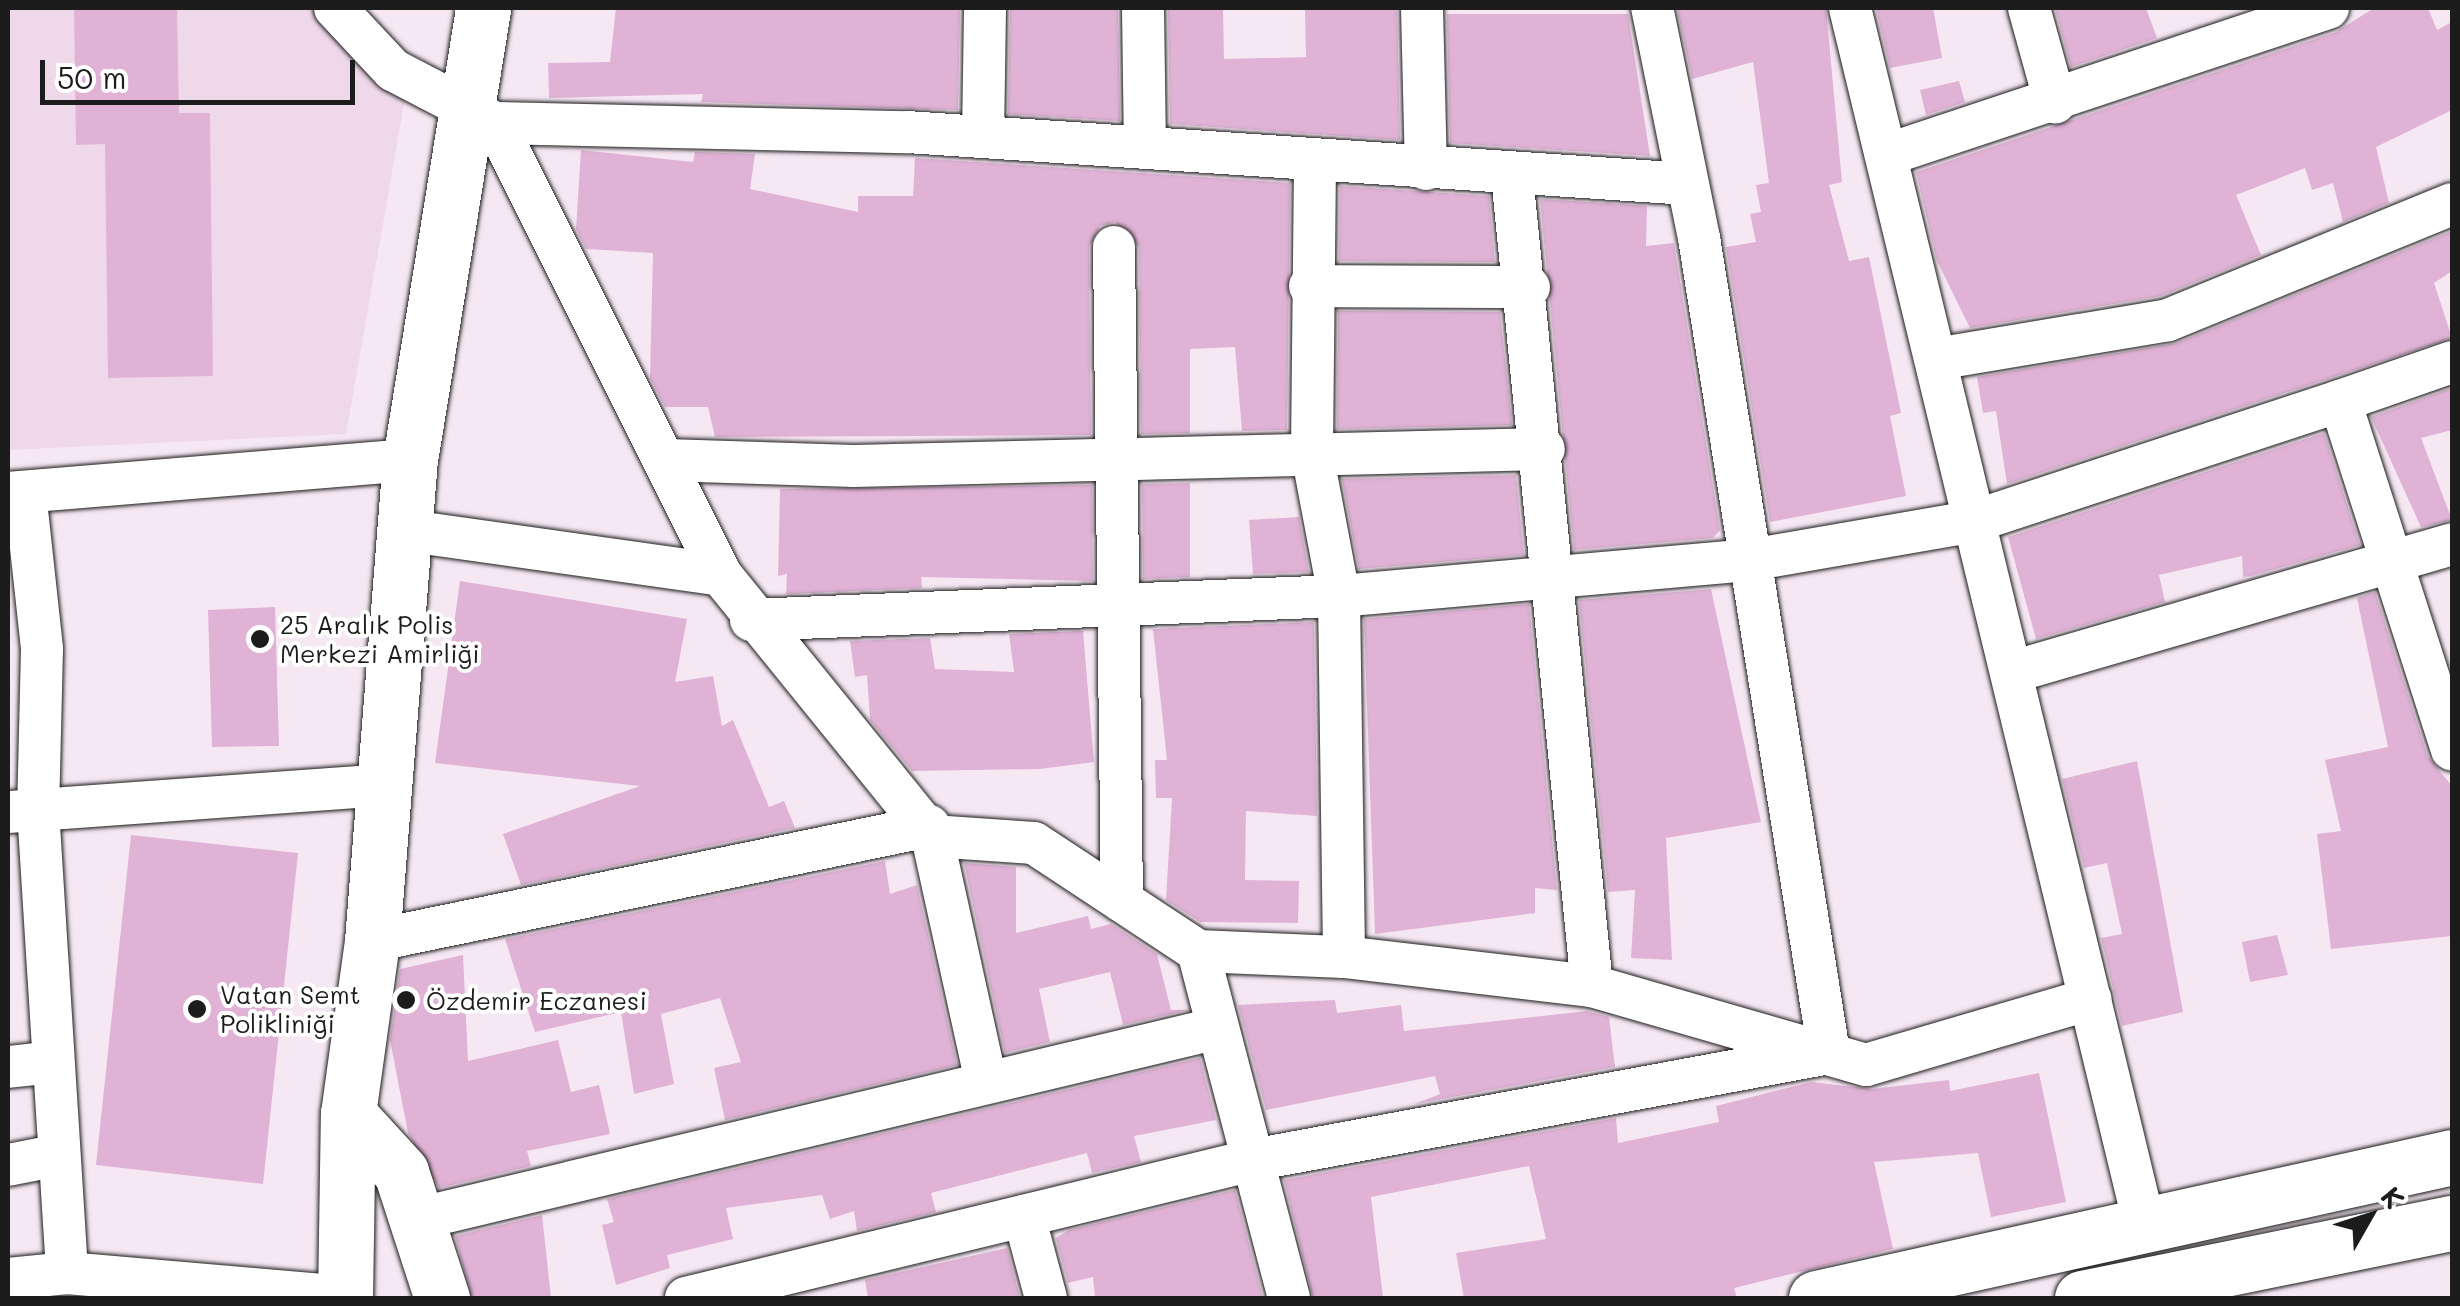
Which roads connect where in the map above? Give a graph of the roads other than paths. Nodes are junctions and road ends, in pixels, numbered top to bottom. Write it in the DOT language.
graph roads {
  1 [pos="334,8"];
  2 [pos="483,8"];
  3 [pos="985,8"];
  4 [pos="1143,8"];
  5 [pos="1422,8"];
  6 [pos="1652,8"];
  7 [pos="1850,8"];
  8 [pos="2029,8"];
  9 [pos="2328,8"];
  10 [pos="2055,102"];
  11 [pos="479,117"];
  12 [pos="983,138"];
  13 [pos="1145,148"];
  14 [pos="1886,155"];
  15 [pos="1315,163"];
  16 [pos="1426,169"];
  17 [pos="1512,174"];
  18 [pos="1687,184"];
  19 [pos="2452,204"];
  20 [pos="1114,247"];
  21 [pos="1310,286"];
  22 [pos="1529,287"];
  23 [pos="1936,359"];
  24 [pos="2452,362"];
  25 [pos="2340,401"];
  26 [pos="1544,449"];
  27 [pos="1312,453"];
  28 [pos="1112,458"];
  29 [pos="410,460"];
  30 [pos="666,460"];
  31 [pos="16,492"];
  32 [pos="1975,521"];
  33 [pos="409,531"];
  34 [pos="2452,544"];
  35 [pos="1750,560"];
  36 [pos="2397,566"];
  37 [pos="721,574"];
  38 [pos="1555,577"];
  39 [pos="1339,596"];
  40 [pos="1112,609"];
  41 [pos="751,620"];
  42 [pos="2012,672"];
  43 [pos="2449,723"];
  44 [pos="383,785"];
  45 [pos="23,812"];
  46 [pos="930,831"];
  47 [pos="1122,901"];
  48 [pos="372,941"];
  49 [pos="1198,951"];
  50 [pos="1344,957"];
  51 [pos="27,964"];
  52 [pos="1592,986"];
  53 [pos="2090,999"];
  54 [pos="1218,1028"];
  55 [pos="1829,1052"];
  56 [pos="53,1062"];
  57 [pos="8,1067"];
  58 [pos="985,1077"];
  59 [pos="348,1114"];
  60 [pos="59,1155"];
  61 [pos="2452,1157"];
  62 [pos="1253,1160"];
  63 [pos="8,1166"];
  64 [pos="1024,1216"];
  65 [pos="417,1219"];
  66 [pos="2144,1223"];
  67 [pos="2452,1223"];
  68 [pos="67,1273"];
  69 [pos="8,1279"];
  70 [pos="2160,1291"];
  71 [pos="345,1298"];
  72 [pos="442,1298"];
  73 [pos="686,1298"];
  74 [pos="1046,1298"];
  75 [pos="1290,1298"];
  76 [pos="1816,1298"];
  77 [pos="2082,1298"];
  1 -- 11 [label="street"];
  2 -- 11 [label="street"];
  3 -- 12 [label="street"];
  4 -- 13 [label="street"];
  5 -- 16 [label="street"];
  6 -- 18 [label="street"];
  7 -- 14 [label="street"];
  8 -- 10 [label="street"];
  9 -- 10 [label="street"];
  10 -- 14 [label="street"];
  11 -- 12 [label="street"];
  11 -- 29 [label="street"];
  11 -- 30 [label="street"];
  12 -- 13 [label="street"];
  13 -- 15 [label="street"];
  14 -- 23 [label="street"];
  15 -- 16 [label="street"];
  15 -- 21 [label="street"];
  16 -- 17 [label="street"];
  17 -- 18 [label="street"];
  17 -- 22 [label="street"];
  18 -- 35 [label="street"];
  19 -- 23 [label="street"];
  20 -- 28 [label="street"];
  21 -- 22 [label="street"];
  21 -- 27 [label="street"];
  22 -- 26 [label="street"];
  23 -- 32 [label="street"];
  24 -- 25 [label="street"];
  25 -- 32 [label="street"];
  25 -- 36 [label="street"];
  26 -- 27 [label="street"];
  26 -- 38 [label="street"];
  27 -- 28 [label="street"];
  27 -- 39 [label="street"];
  28 -- 30 [label="street"];
  28 -- 40 [label="street"];
  29 -- 31 [label="street"];
  29 -- 33 [label="street"];
  30 -- 37 [label="street"];
  31 -- 45 [label="street"];
  32 -- 35 [label="street"];
  32 -- 42 [label="street"];
  33 -- 37 [label="street"];
  33 -- 44 [label="street"];
  34 -- 36 [label="street"];
  35 -- 38 [label="street"];
  35 -- 55 [label="street"];
  36 -- 42 [label="street"];
  36 -- 43 [label="street"];
  37 -- 41 [label="street"];
  38 -- 39 [label="street"];
  38 -- 52 [label="street"];
  39 -- 40 [label="street"];
  39 -- 50 [label="street"];
  40 -- 41 [label="street"];
  40 -- 47 [label="street"];
  41 -- 46 [label="street"];
  42 -- 53 [label="street"];
  44 -- 45 [label="street"];
  44 -- 48 [label="street"];
  45 -- 51 [label="street"];
  46 -- 47 [label="street"];
  46 -- 48 [label="street"];
  46 -- 58 [label="street"];
  47 -- 49 [label="street"];
  48 -- 59 [label="street"];
  49 -- 50 [label="street"];
  49 -- 54 [label="street"];
  50 -- 52 [label="street"];
  51 -- 56 [label="street"];
  52 -- 55 [label="street"];
  53 -- 55 [label="street"];
  53 -- 66 [label="street"];
  54 -- 58 [label="street"];
  54 -- 62 [label="street"];
  55 -- 62 [label="street"];
  56 -- 57 [label="street"];
  56 -- 60 [label="street"];
  58 -- 65 [label="street"];
  59 -- 65 [label="street"];
  59 -- 71 [label="street"];
  60 -- 63 [label="street"];
  60 -- 68 [label="street"];
  61 -- 66 [label="street"];
  62 -- 64 [label="street"];
  62 -- 75 [label="street"];
  64 -- 73 [label="street"];
  64 -- 74 [label="street"];
  65 -- 72 [label="street"];
  66 -- 76 [label="street"];
  67 -- 70 [label="street"];
  68 -- 69 [label="street"];
  68 -- 71 [label="street"];
  70 -- 77 [label="street"];
}
